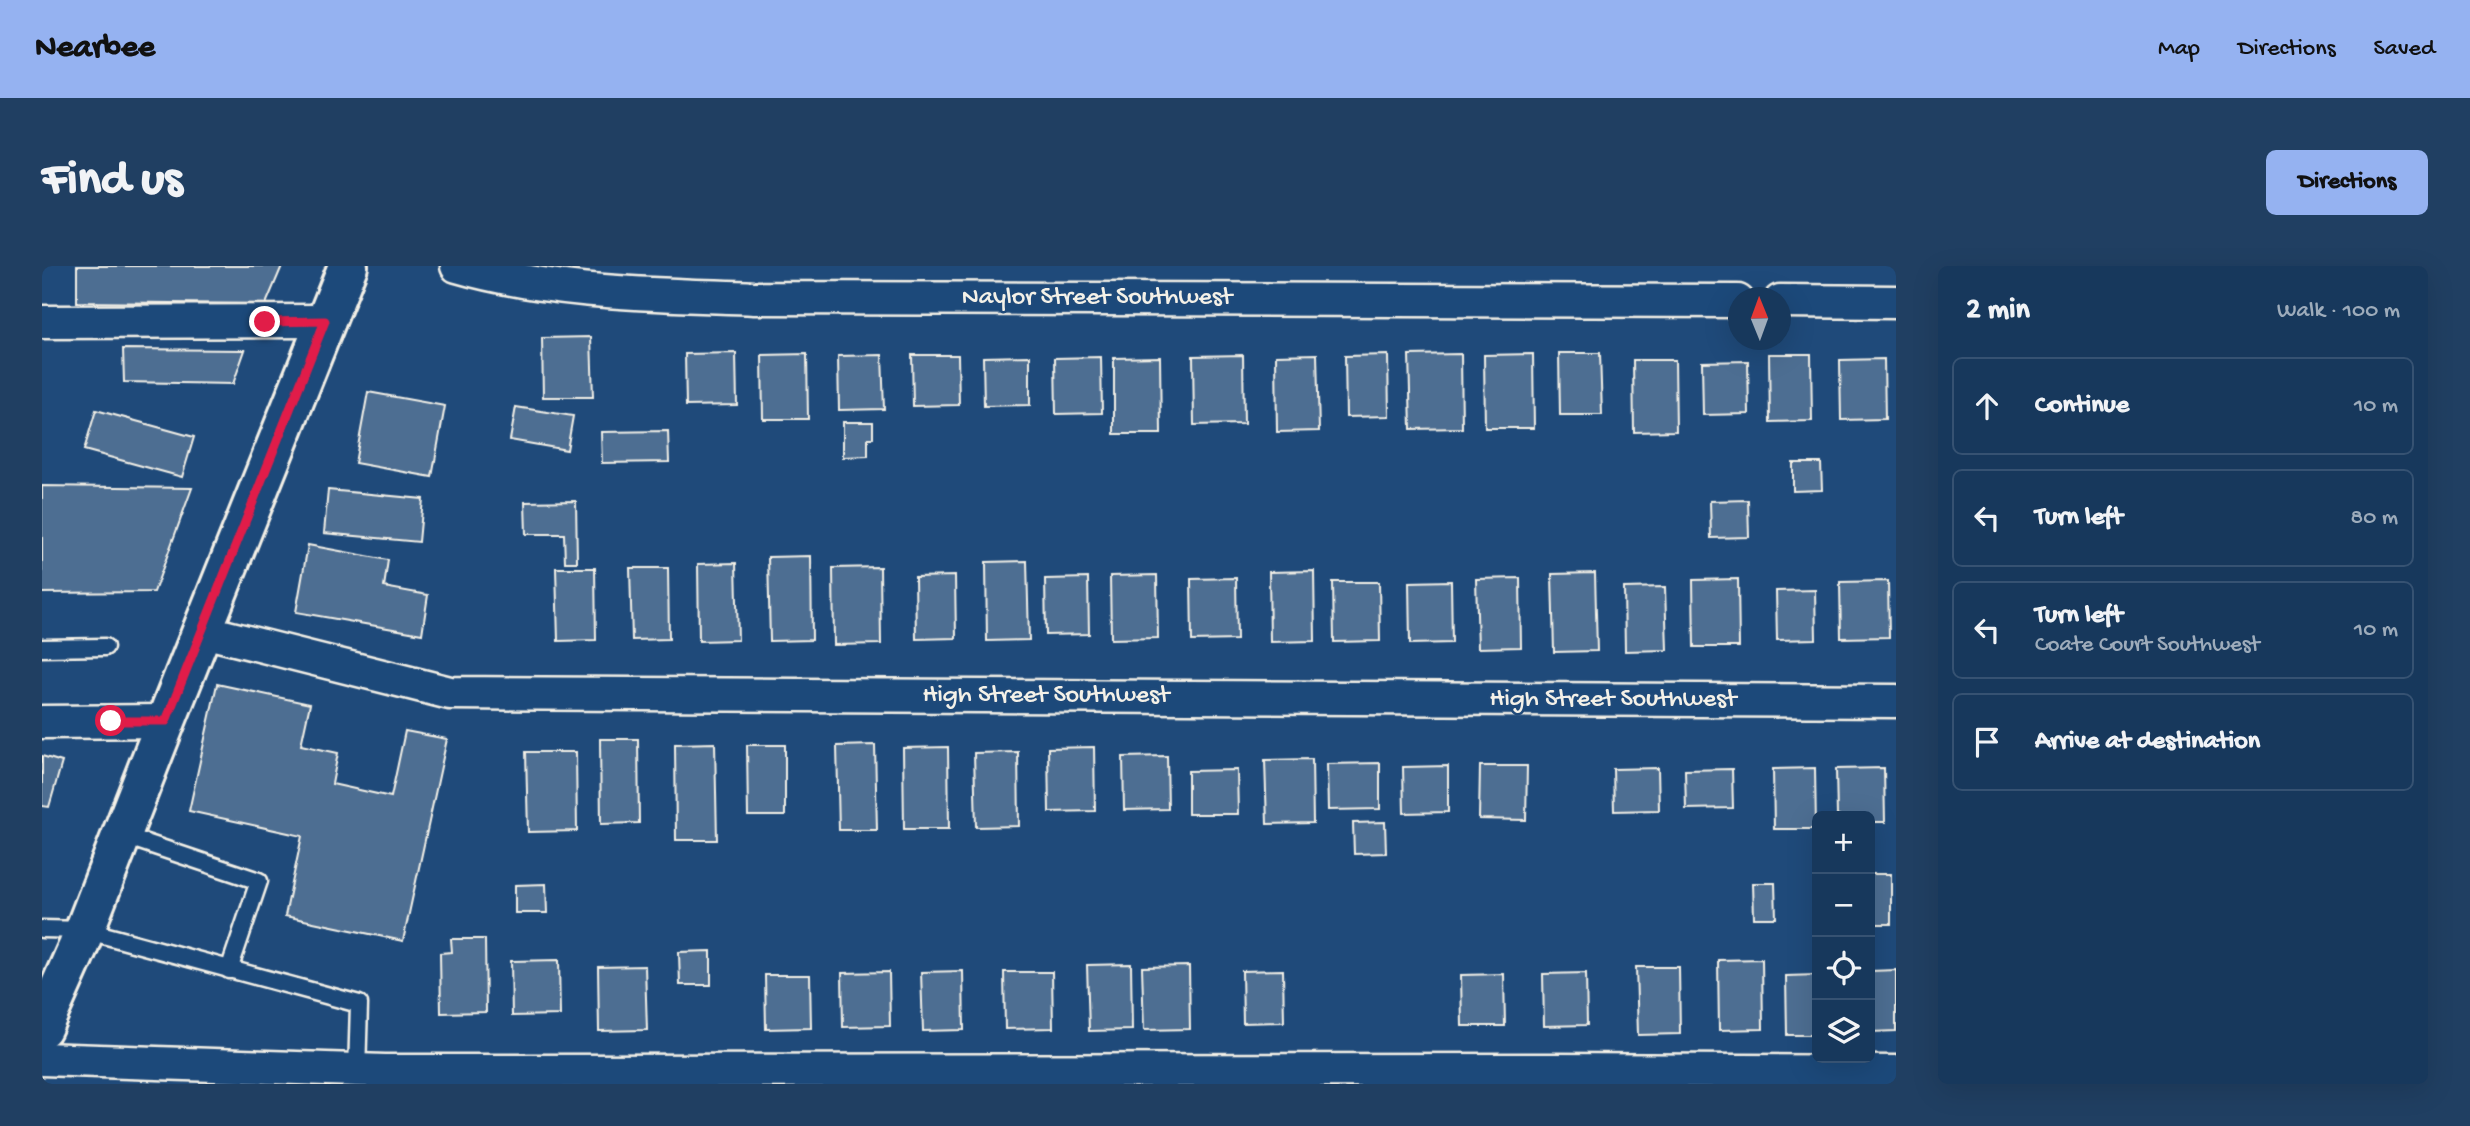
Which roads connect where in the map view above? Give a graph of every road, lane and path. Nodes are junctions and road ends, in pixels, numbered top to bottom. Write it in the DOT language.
graph roads {
  1 [pos="348,266"];
  2 [pos="457,266"];
  3 [pos="1728,301"];
  4 [pos="1791,301"];
  5 [pos="1896,302"];
  6 [pos="325,321"];
  7 [pos="42,323"];
  8 [pos="203,631"];
  9 [pos="105,647"];
  10 [pos="42,648"];
  11 [pos="1896,701"];
  12 [pos="166,721"];
  13 [pos="42,722"];
  14 [pos="122,835"];
  15 [pos="42,929"];
  16 [pos="85,930"];
  17 [pos="229,970"];
  18 [pos="42,1028"];
  19 [pos="42,1059"];
  20 [pos="1896,1072"];
  21 [pos="357,1077"];
  1 -- 6 [label="main road"];
  2 -- 3 [label="street, Naylor Street Southwest"];
  4 -- 5 [label="street"];
  6 -- 7 [label="street"];
  6 -- 8 [label="main road"];
  8 -- 11 [label="street, High Street Southwest"];
  8 -- 12 [label="main road"];
  9 -- 10 [label="lane"];
  12 -- 13 [label="street"];
  12 -- 14 [label="main road"];
  14 -- 16 [label="main road"];
  14 -- 17 [label="lane"];
  15 -- 16 [label="lane"];
  16 -- 17 [label="lane"];
  16 -- 18 [label="main road"];
  17 -- 21 [label="lane"];
  19 -- 21 [label="street"];
  20 -- 21 [label="street"];
}
